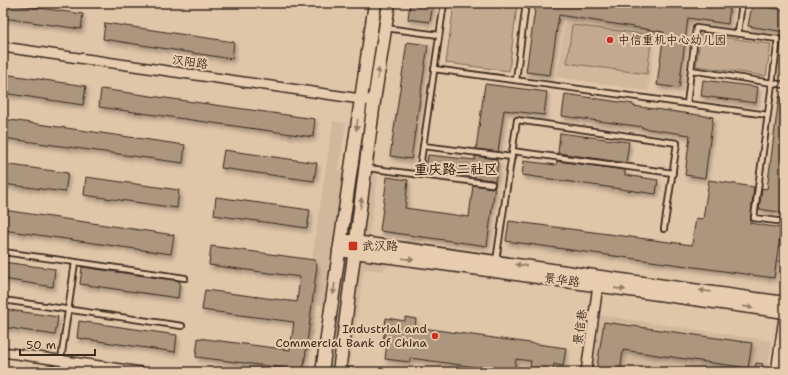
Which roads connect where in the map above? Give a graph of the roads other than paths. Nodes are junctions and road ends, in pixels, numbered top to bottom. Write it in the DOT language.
graph roads {
  1 [pos="375,3"];
  2 [pos="389,3"];
  3 [pos="444,3"];
  4 [pos="526,3"];
  5 [pos="742,3"];
  6 [pos="385,28"];
  7 [pos="738,33"];
  8 [pos="439,35"];
  9 [pos="3,47"];
  10 [pos="434,69"];
  11 [pos="691,70"];
  12 [pos="516,80"];
  13 [pos="772,83"];
  14 [pos="785,85"];
  15 [pos="361,100"];
  16 [pos="374,101"];
  17 [pos="687,104"];
  18 [pos="768,116"];
  19 [pos="423,146"];
  20 [pos="512,151"];
  21 [pos="512,157"];
  22 [pos="366,168"];
  23 [pos="672,173"];
  24 [pos="419,174"];
  25 [pos="492,184"];
  26 [pos="785,222"];
  27 [pos="664,229"];
  28 [pos="340,245"];
  29 [pos="356,247"];
  30 [pos="3,252"];
  31 [pos="75,262"];
  32 [pos="496,266"];
  33 [pos="185,278"];
  34 [pos="598,286"];
  35 [pos="3,300"];
  36 [pos="785,303"];
  37 [pos="68,310"];
  38 [pos="785,312"];
  39 [pos="182,326"];
  40 [pos="3,352"];
  41 [pos="785,356"];
  42 [pos="61,360"];
  43 [pos="339,371"];
  44 [pos="141,372"];
  45 [pos="322,372"];
  46 [pos="354,372"];
  47 [pos="586,372"];
  48 [pos="776,372"];
  49 [pos="783,372"];
  1 -- 15 [label="main road"];
  2 -- 6 [label="main road"];
  3 -- 8 [label="lane"];
  4 -- 12 [label="lane"];
  5 -- 7 [label="lane"];
  6 -- 8 [label="lane"];
  16 -- 6 [label="main road, one-way"];
  7 -- 11 [label="lane"];
  7 -- 13 [label="lane"];
  8 -- 10 [label="lane"];
  9 -- 15 [label="street, 汉阳路"];
  10 -- 12 [label="lane"];
  10 -- 19 [label="lane"];
  11 -- 13 [label="lane"];
  11 -- 17 [label="lane"];
  12 -- 17 [label="lane"];
  13 -- 14 [label="lane"];
  13 -- 18 [label="lane"];
  15 -- 16 [label="street, 汉阳路"];
  15 -- 28 [label="main road, one-way"];
  16 -- 22 [label="main road"];
  17 -- 18 [label="lane"];
  18 -- 26 [label="lane"];
  19 -- 21 [label="lane"];
  19 -- 24 [label="lane"];
  20 -- 21 [label="lane"];
  20 -- 23 [label="lane"];
  20 -- 23 [label="lane"];
  21 -- 32 [label="lane"];
  22 -- 24 [label="lane"];
  29 -- 22 [label="main road, one-way"];
  23 -- 27 [label="lane"];
  24 -- 25 [label="lane"];
  28 -- 29 [label="main road, 景华路"];
  28 -- 45 [label="main road, one-way"];
  29 -- 32 [label="main road, 景华路"];
  29 -- 43 [label="main road"];
  30 -- 31 [label="lane"];
  31 -- 33 [label="lane"];
  31 -- 37 [label="lane"];
  32 -- 34 [label="main road, 景华路"];
  36 -- 32 [label="main road, 景华路, one-way"];
  34 -- 38 [label="main road, 景华路, one-way"];
  34 -- 47 [label="street, 景信巷"];
  35 -- 37 [label="lane"];
  37 -- 39 [label="lane"];
  37 -- 42 [label="lane"];
  38 -- 48 [label="street"];
  40 -- 42 [label="street"];
  41 -- 49 [label="street"];
  42 -- 44 [label="street"];
  43 -- 46 [label="lane"];
}
